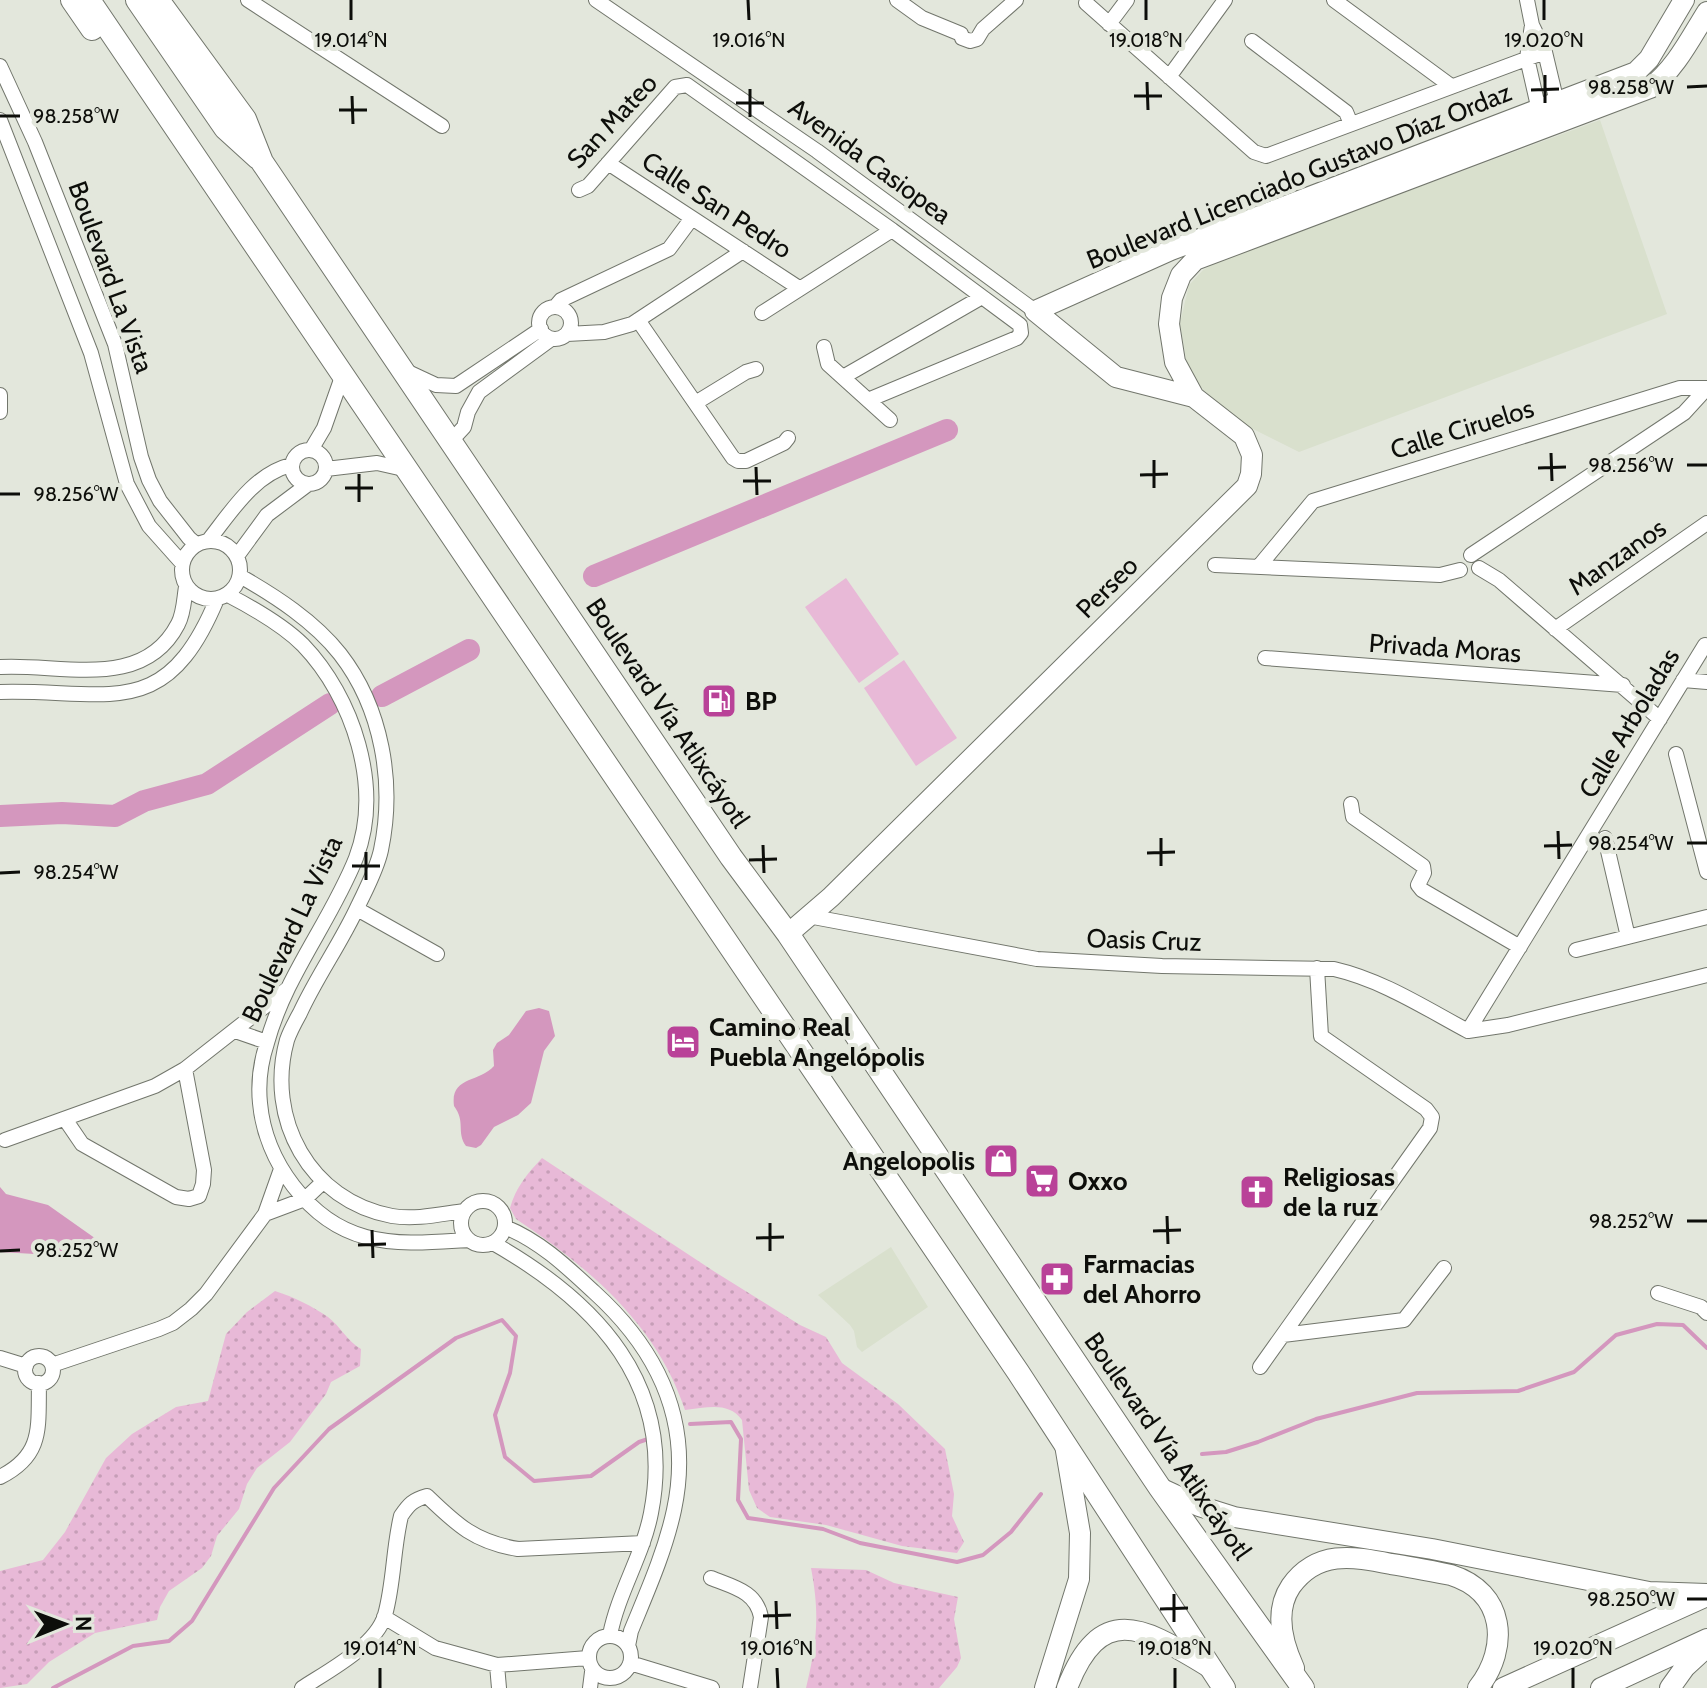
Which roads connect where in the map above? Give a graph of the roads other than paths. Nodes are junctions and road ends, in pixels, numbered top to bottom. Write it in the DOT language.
graph roads {
  1 [pos="72,0"];
  2 [pos="89,0"];
  3 [pos="137,0"];
  4 [pos="158,0"];
  5 [pos="248,0"];
  6 [pos="596,0"];
  7 [pos="897,0"];
  8 [pos="1016,0"];
  9 [pos="1127,0"];
  10 [pos="1225,0"];
  11 [pos="1334,0"];
  12 [pos="1527,0"];
  13 [pos="1684,0"];
  14 [pos="1086,3"];
  15 [pos="1707,12"];
  16 [pos="1109,24"];
  17 [pos="1532,25"];
  18 [pos="1252,41"];
  19 [pos="1545,52"];
  20 [pos="1527,58"];
  21 [pos="0,66"];
  22 [pos="1169,77"];
  23 [pos="1451,86"];
  24 [pos="1550,116"];
  25 [pos="0,120"];
  26 [pos="1351,124"];
  27 [pos="442,126"];
  28 [pos="262,162"];
  29 [pos="608,163"];
  30 [pos="209,175"];
  31 [pos="579,190"];
  32 [pos="692,218"];
  33 [pos="892,230"];
  34 [pos="743,251"];
  35 [pos="85,268"];
  36 [pos="60,277"];
  37 [pos="799,288"];
  38 [pos="982,297"];
  39 [pos="555,307"];
  40 [pos="1035,311"];
  41 [pos="762,313"];
  42 [pos="638,320"];
  43 [pos="546,334"];
  44 [pos="567,334"];
  45 [pos="824,347"];
  46 [pos="402,369"];
  47 [pos="756,369"];
  48 [pos="343,374"];
  49 [pos="843,377"];
  50 [pos="1707,388"];
  51 [pos="0,395"];
  52 [pos="1194,397"];
  53 [pos="868,400"];
  54 [pos="697,402"];
  55 [pos="0,412"];
  56 [pos="890,420"];
  57 [pos="788,438"];
  58 [pos="451,441"];
  59 [pos="311,450"];
  60 [pos="291,465"];
  61 [pos="326,469"];
  62 [pos="408,470"];
  63 [pos="307,485"];
  64 [pos="1707,523"];
  65 [pos="202,542"];
  66 [pos="237,556"];
  67 [pos="1475,562"];
  68 [pos="182,563"];
  69 [pos="1215,565"];
  70 [pos="1260,565"];
  71 [pos="240,576"];
  72 [pos="186,587"];
  73 [pos="222,597"];
  74 [pos="1555,629"];
  75 [pos="1705,645"];
  76 [pos="1265,658"];
  77 [pos="1700,664"];
  78 [pos="0,667"];
  79 [pos="1683,680"];
  80 [pos="1707,682"];
  81 [pos="1626,688"];
  82 [pos="0,692"];
  83 [pos="1662,715"];
  84 [pos="1676,754"];
  85 [pos="1351,804"];
  86 [pos="1605,838"];
  87 [pos="1707,872"];
  88 [pos="357,909"];
  89 [pos="808,916"];
  90 [pos="1707,917"];
  91 [pos="788,934"];
  92 [pos="1628,937"];
  93 [pos="313,939"];
  94 [pos="1520,947"];
  95 [pos="334,950"];
  96 [pos="1576,950"];
  97 [pos="437,954"];
  98 [pos="1317,968"];
  99 [pos="1707,975"];
  100 [pos="288,987"];
  101 [pos="235,1031"];
  102 [pos="1468,1031"];
  103 [pos="267,1042"];
  104 [pos="185,1069"];
  105 [pos="65,1119"];
  106 [pos="5,1140"];
  107 [pos="281,1169"];
  108 [pos="323,1182"];
  109 [pos="305,1199"];
  110 [pos="464,1211"];
  111 [pos="265,1214"];
  112 [pos="505,1227"];
  113 [pos="469,1240"];
  114 [pos="493,1243"];
  115 [pos="1444,1268"];
  116 [pos="1658,1293"];
  117 [pos="1707,1313"];
  118 [pos="1283,1335"];
  119 [pos="0,1358"];
  120 [pos="52,1365"];
  121 [pos="26,1366"];
  122 [pos="1260,1367"];
  123 [pos="39,1383"];
  124 [pos="1065,1445"];
  125 [pos="0,1477"];
  126 [pos="1160,1488"];
  127 [pos="643,1543"];
  128 [pos="711,1578"];
  129 [pos="1707,1595"];
  130 [pos="384,1617"];
  131 [pos="610,1635"];
  132 [pos="1707,1639"];
  133 [pos="628,1646"];
  134 [pos="1707,1647"];
  135 [pos="630,1663"];
  136 [pos="497,1665"];
  137 [pos="590,1665"];
  138 [pos="1211,1668"];
  139 [pos="610,1683"];
  140 [pos="1302,1687"];
  141 [pos="302,1688"];
  142 [pos="499,1688"];
  143 [pos="590,1688"];
  144 [pos="712,1688"];
  145 [pos="750,1688"];
  146 [pos="1045,1688"];
  147 [pos="1067,1688"];
  148 [pos="1224,1688"];
  149 [pos="1478,1688"];
  150 [pos="1503,1688"];
  151 [pos="1601,1688"];
  152 [pos="1670,1688"];
  1 -- 30 [label="main road"];
  2 -- 30 [label="main road"];
  3 -- 28 [label="main road, Boulevard Vía Atlixcáyotl"];
  4 -- 28 [label="main road, Boulevard Vía Atlixcáyotl"];
  5 -- 27 [label="street"];
  6 -- 40 [label="street, Avenida Casiopea"];
  7 -- 8 [label="street"];
  9 -- 16 [label="street"];
  10 -- 22 [label="street"];
  11 -- 23 [label="street"];
  12 -- 17 [label="street"];
  13 -- 24 [label="street, Boulevard Licenciado Gustavo Díaz Ordaz"];
  14 -- 16 [label="street"];
  15 -- 24 [label="street, Boulevard Licenciado Gustavo Díaz Ordaz"];
  16 -- 22 [label="street"];
  17 -- 19 [label="street"];
  17 -- 20 [label="street"];
  18 -- 26 [label="street"];
  19 -- 20 [label="street"];
  19 -- 24 [label="street"];
  20 -- 23 [label="street"];
  20 -- 24 [label="street"];
  21 -- 35 [label="street, Boulevard La Vista"];
  22 -- 26 [label="street"];
  23 -- 26 [label="street"];
  24 -- 40 [label="street, Boulevard Licenciado Gustavo Díaz Ordaz"];
  24 -- 52 [label="street, Boulevard Licenciado Gustavo Díaz Ordaz"];
  25 -- 36 [label="street, Boulevard La Vista"];
  28 -- 46 [label="main road, Boulevard Vía Atlixcáyotl"];
  29 -- 31 [label="street, San Mateo"];
  29 -- 32 [label="street, Calle San Pedro"];
  29 -- 33 [label="street, San Mateo"];
  30 -- 48 [label="main road"];
  32 -- 34 [label="street, Calle San Pedro"];
  32 -- 39 [label="street"];
  33 -- 37 [label="street"];
  33 -- 38 [label="street"];
  34 -- 37 [label="street, Calle San Pedro"];
  34 -- 42 [label="street"];
  35 -- 36 [label="street"];
  35 -- 65 [label="street, Boulevard La Vista"];
  36 -- 68 [label="street, Boulevard La Vista"];
  37 -- 41 [label="street"];
  38 -- 49 [label="street"];
  38 -- 53 [label="street"];
  39 -- 43 [label="street"];
  39 -- 44 [label="street"];
  40 -- 52 [label="street, Perseo"];
  42 -- 44 [label="street"];
  42 -- 54 [label="street"];
  43 -- 44 [label="street"];
  43 -- 46 [label="street"];
  43 -- 58 [label="street"];
  45 -- 49 [label="street"];
  46 -- 58 [label="main road, Boulevard Vía Atlixcáyotl"];
  47 -- 54 [label="street"];
  48 -- 59 [label="street"];
  48 -- 62 [label="main road"];
  49 -- 53 [label="street"];
  50 -- 67 [label="street"];
  50 -- 70 [label="street, Calle Ciruelos"];
  51 -- 55 [label="street"];
  52 -- 89 [label="street, Perseo"];
  53 -- 56 [label="street"];
  54 -- 57 [label="street"];
  58 -- 91 [label="main road, Boulevard Vía Atlixcáyotl"];
  59 -- 60 [label="street"];
  59 -- 61 [label="street"];
  60 -- 63 [label="street"];
  60 -- 65 [label="street"];
  61 -- 62 [label="street"];
  61 -- 63 [label="street"];
  62 -- 124 [label="main road"];
  63 -- 66 [label="street"];
  64 -- 74 [label="street, Manzanos"];
  65 -- 66 [label="street"];
  65 -- 68 [label="street"];
  66 -- 71 [label="street"];
  67 -- 70 [label="street"];
  67 -- 74 [label="street"];
  68 -- 72 [label="street"];
  69 -- 70 [label="street"];
  71 -- 73 [label="street"];
  71 -- 88 [label="street, Boulevard La Vista"];
  72 -- 73 [label="street"];
  72 -- 78 [label="street"];
  73 -- 82 [label="street"];
  73 -- 93 [label="street, Boulevard La Vista"];
  74 -- 81 [label="street"];
  75 -- 77 [label="street, Calle Arboladas"];
  76 -- 81 [label="street, Privada Moras"];
  77 -- 79 [label="street, Calle Arboladas"];
  79 -- 80 [label="street"];
  79 -- 83 [label="street, Calle Arboladas"];
  81 -- 83 [label="street"];
  83 -- 94 [label="street, Calle Arboladas"];
  84 -- 87 [label="street"];
  85 -- 94 [label="street"];
  86 -- 92 [label="street"];
  88 -- 95 [label="street, Boulevard La Vista"];
  88 -- 97 [label="street"];
  89 -- 91 [label="street, Perseo"];
  89 -- 98 [label="street, Oasis Cruz"];
  90 -- 92 [label="street"];
  91 -- 126 [label="main road, Boulevard Vía Atlixcáyotl"];
  92 -- 96 [label="street"];
  93 -- 95 [label="street"];
  93 -- 100 [label="street, Boulevard La Vista"];
  94 -- 102 [label="street, Calle Arboladas"];
  95 -- 108 [label="street, Boulevard La Vista"];
  98 -- 102 [label="street, Oasis Cruz"];
  98 -- 118 [label="street"];
  99 -- 102 [label="street"];
  100 -- 101 [label="street"];
  100 -- 103 [label="street, Boulevard La Vista"];
  101 -- 103 [label="street"];
  101 -- 104 [label="street"];
  103 -- 107 [label="street, Boulevard La Vista"];
  104 -- 105 [label="street"];
  104 -- 105 [label="street"];
  105 -- 106 [label="street"];
  107 -- 109 [label="street, Boulevard La Vista"];
  107 -- 111 [label="street"];
  108 -- 109 [label="street"];
  108 -- 110 [label="street, Boulevard La Vista"];
  109 -- 111 [label="street"];
  109 -- 113 [label="street, Boulevard La Vista"];
  110 -- 112 [label="street"];
  110 -- 113 [label="street"];
  111 -- 120 [label="street"];
  112 -- 114 [label="street"];
  112 -- 133 [label="street"];
  113 -- 114 [label="street"];
  114 -- 127 [label="street"];
  115 -- 118 [label="street"];
  116 -- 117 [label="street"];
  118 -- 122 [label="street"];
  119 -- 121 [label="street"];
  120 -- 121 [label="street"];
  120 -- 123 [label="street"];
  121 -- 123 [label="street"];
  123 -- 125 [label="street"];
  124 -- 138 [label="main road"];
  124 -- 146 [label="street"];
  126 -- 129 [label="street"];
  126 -- 140 [label="main road, Boulevard Vía Atlixcáyotl"];
  127 -- 130 [label="street"];
  127 -- 131 [label="street"];
  128 -- 145 [label="street"];
  129 -- 150 [label="street"];
  130 -- 136 [label="street"];
  130 -- 141 [label="street"];
  131 -- 133 [label="street"];
  131 -- 137 [label="street"];
  132 -- 151 [label="street"];
  133 -- 135 [label="street"];
  134 -- 152 [label="street"];
  135 -- 139 [label="street"];
  135 -- 144 [label="street"];
  136 -- 137 [label="street"];
  136 -- 142 [label="street"];
  137 -- 139 [label="street"];
  137 -- 143 [label="street"];
  138 -- 147 [label="street"];
  138 -- 148 [label="main road"];
  140 -- 149 [label="street"];
}
